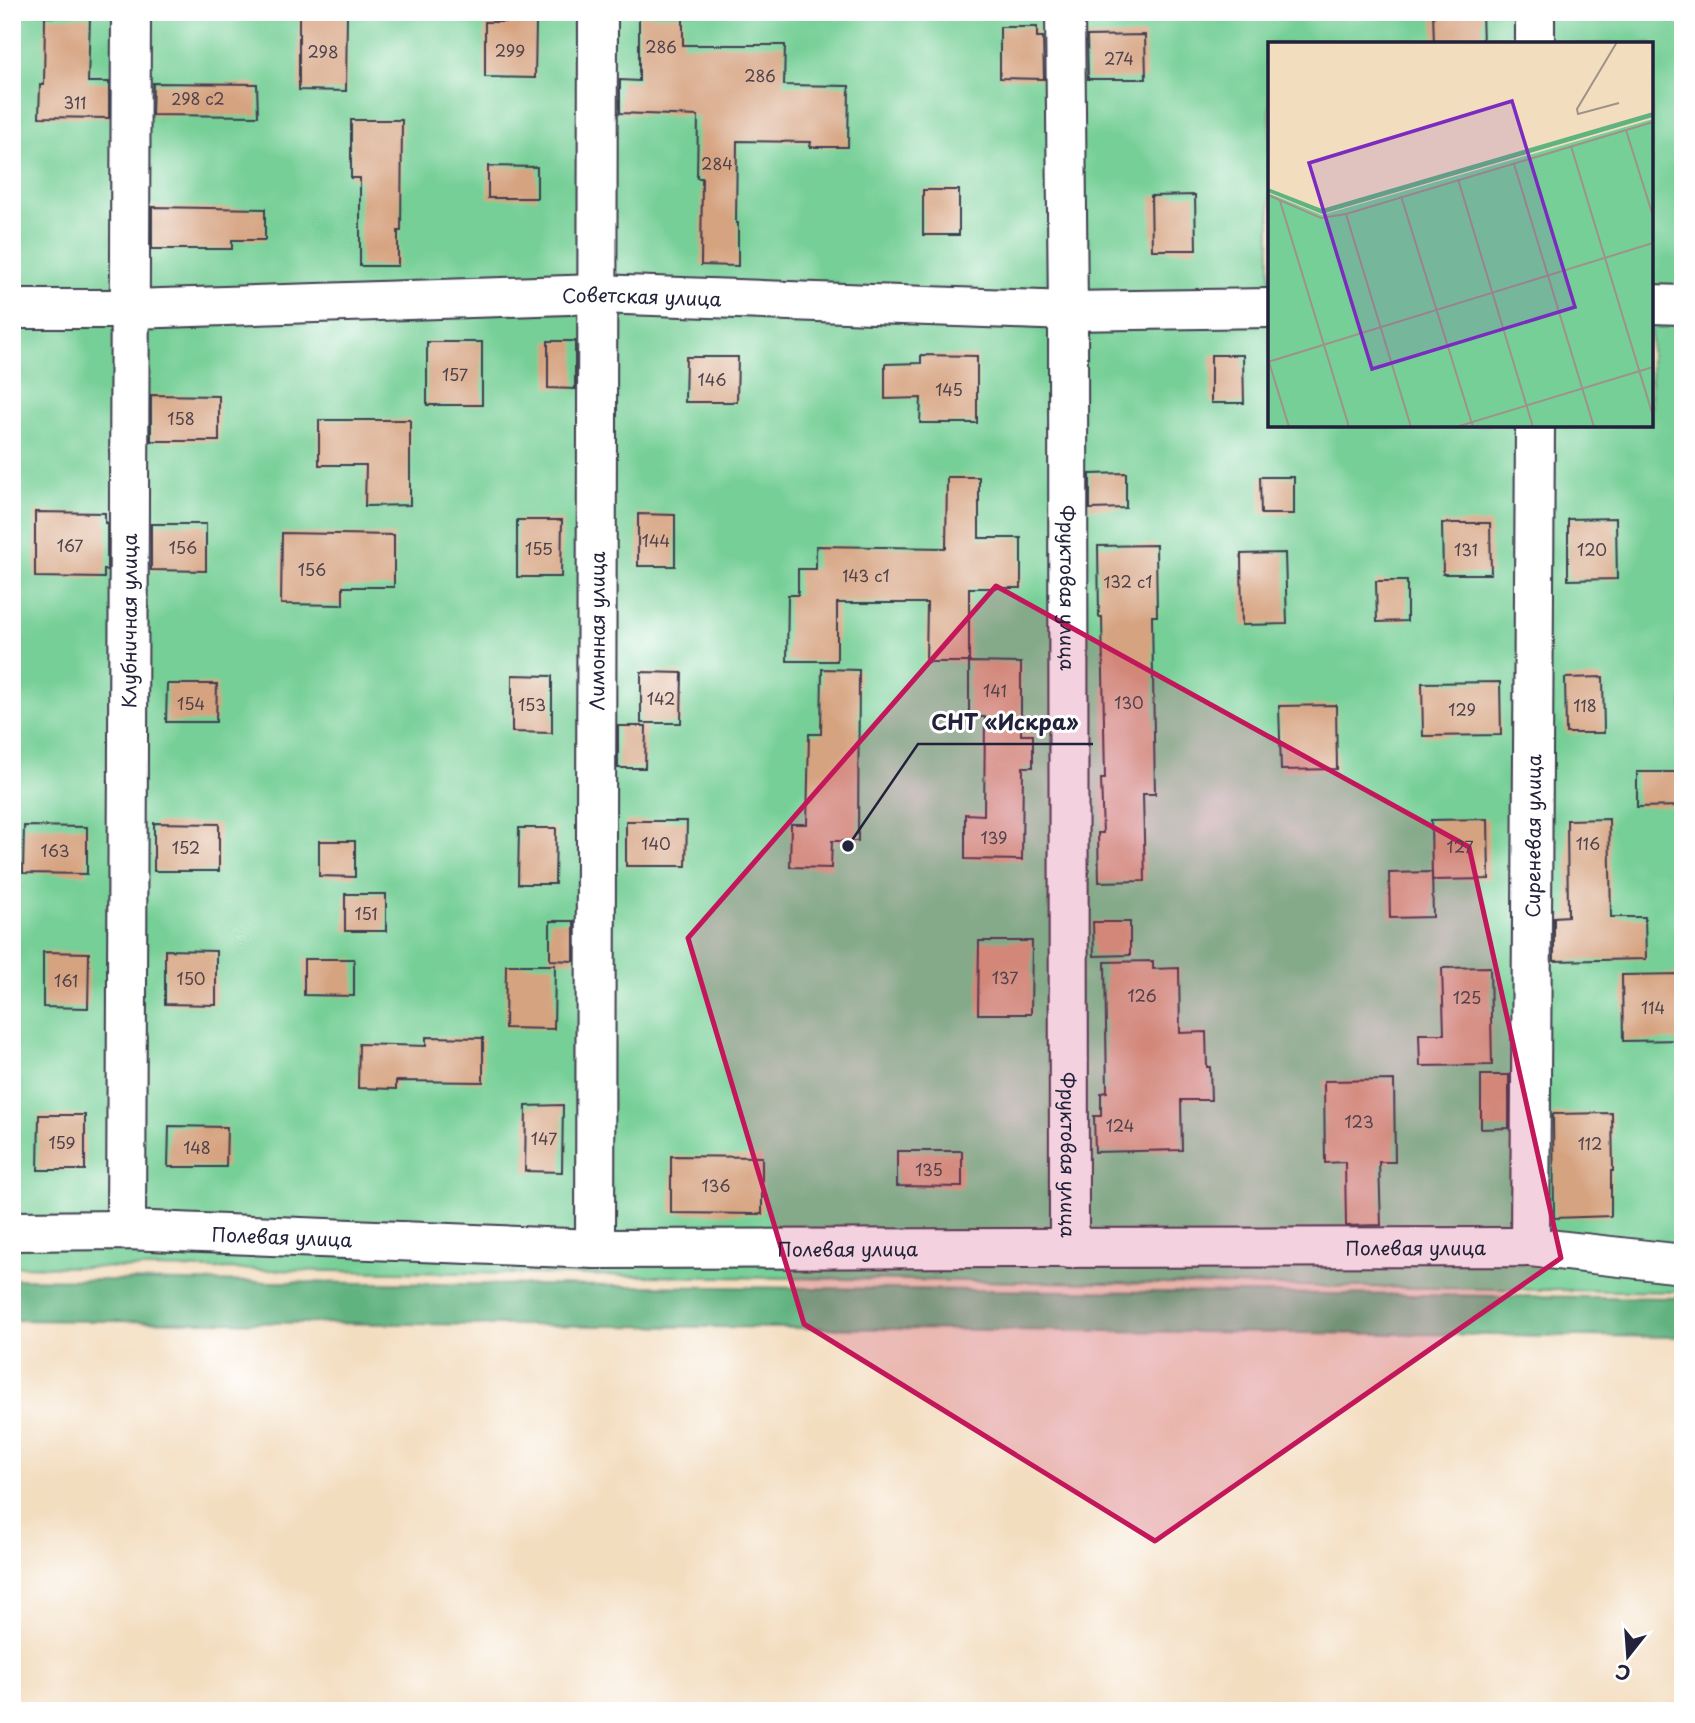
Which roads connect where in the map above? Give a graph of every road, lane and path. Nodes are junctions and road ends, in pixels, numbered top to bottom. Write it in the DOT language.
graph roads {
  1 [pos="131,12"];
  2 [pos="598,12"];
  3 [pos="1065,12"];
  4 [pos="1535,12"];
  5 [pos="1535,42"];
  6 [pos="598,294"];
  7 [pos="1653,304"];
  8 [pos="1683,304"];
  9 [pos="1268,308"];
  10 [pos="12,309"];
  11 [pos="131,309"];
  12 [pos="1068,311"];
  13 [pos="1535,427"];
  14 [pos="126,1230"];
  15 [pos="12,1231"];
  16 [pos="1530,1247"];
  17 [pos="595,1249"];
  18 [pos="1069,1249"];
  19 [pos="1683,1264"];
  1 -- 11 [label="street, Клубничная улица"];
  2 -- 6 [label="street, Лимонная улица"];
  3 -- 12 [label="street, Фруктовая улица"];
  4 -- 5 [label="street"];
  6 -- 11 [label="street, Советская улица"];
  6 -- 12 [label="street, Советская улица"];
  6 -- 17 [label="street, Лимонная улица"];
  7 -- 8 [label="street"];
  9 -- 12 [label="street, Советская улица"];
  10 -- 11 [label="street, Советская улица"];
  11 -- 14 [label="street, Клубничная улица"];
  12 -- 18 [label="street, Фруктовая улица"];
  13 -- 16 [label="street, Сиреневая улица"];
  14 -- 15 [label="street, Полевая улица"];
  14 -- 17 [label="street, Полевая улица"];
  16 -- 18 [label="street, Полевая улица"];
  16 -- 19 [label="street, Полевая улица"];
  17 -- 18 [label="street, Полевая улица"];
}
